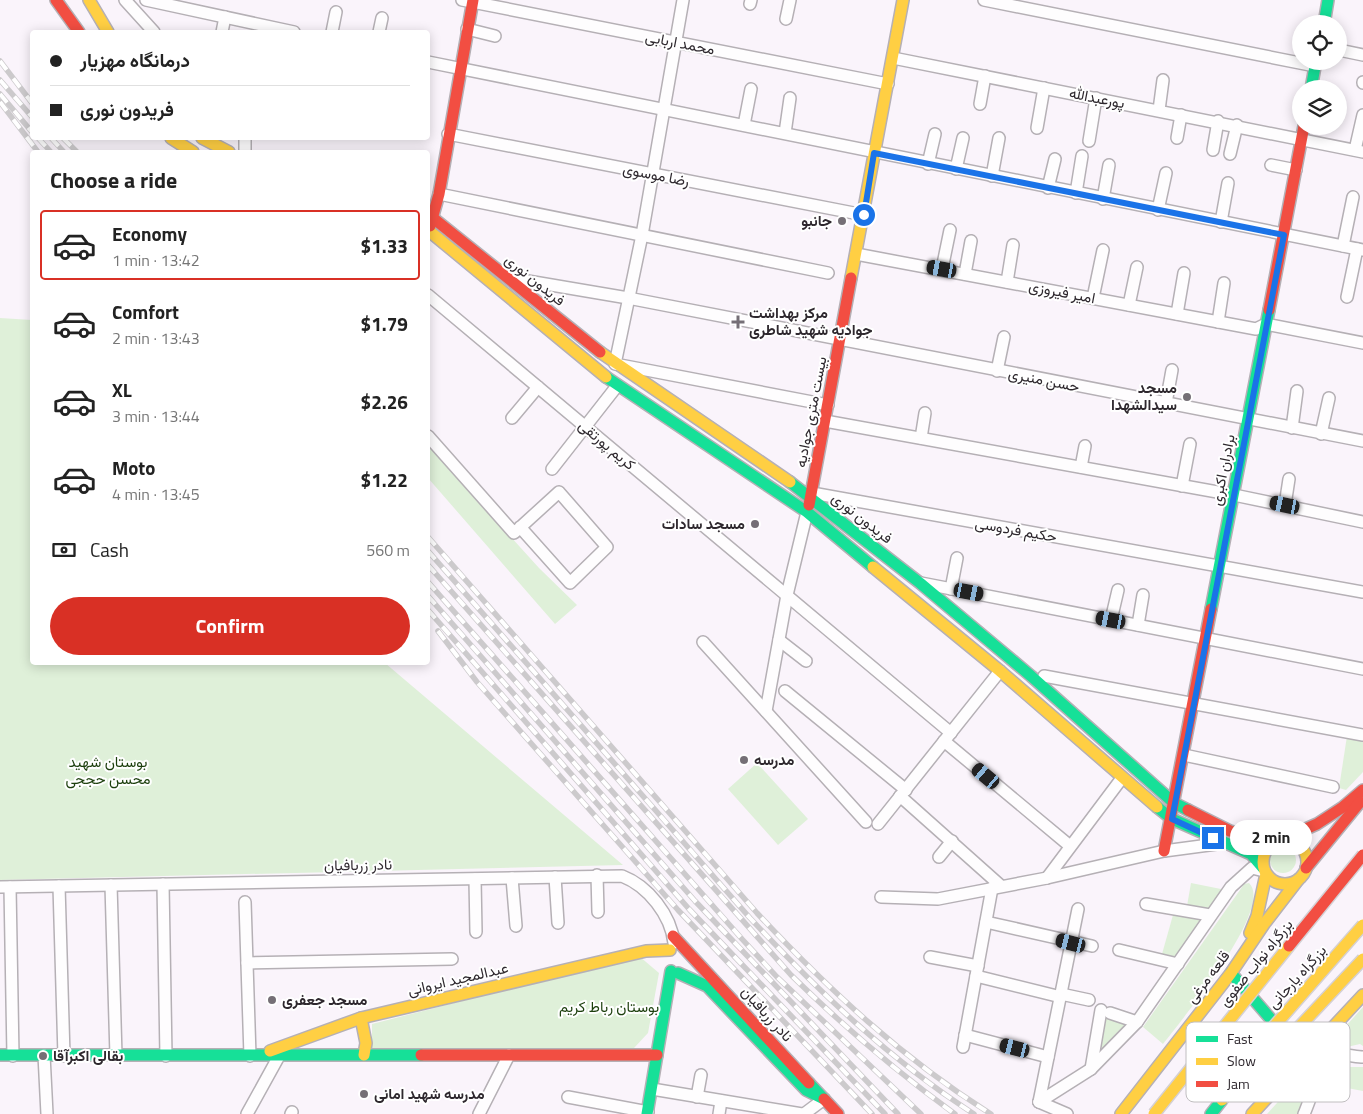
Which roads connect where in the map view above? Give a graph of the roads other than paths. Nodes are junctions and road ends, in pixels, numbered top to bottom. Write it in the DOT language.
graph roads {
  1 [pos="51,0"];
  2 [pos="56,0"];
  3 [pos="89,0"];
  4 [pos="125,0"];
  5 [pos="146,0"];
  6 [pos="683,0"];
  7 [pos="790,0"];
  8 [pos="901,0"];
  9 [pos="984,0"];
  10 [pos="1328,0"];
  11 [pos="469,1"];
  12 [pos="181,4"];
  13 [pos="336,12"];
  14 [pos="1326,15"];
  15 [pos="225,17"];
  16 [pos="382,18"];
  17 [pos="786,19"];
  18 [pos="467,29"];
  19 [pos="67,30"];
  20 [pos="78,30"];
  21 [pos="107,30"];
  22 [pos="152,30"];
  23 [pos="222,30"];
  24 [pos="270,30"];
  25 [pos="332,30"];
  26 [pos="379,30"];
  27 [pos="495,36"];
  28 [pos="676,42"];
  29 [pos="1347,52"];
  30 [pos="1363,55"];
  31 [pos="893,58"];
  32 [pos="1292,59"];
  33 [pos="430,62"];
  34 [pos="460,69"];
  35 [pos="985,76"];
  36 [pos="1163,80"];
  37 [pos="888,84"];
  38 [pos="1044,88"];
  39 [pos="751,89"];
  40 [pos="790,98"];
  41 [pos="1096,98"];
  42 [pos="980,104"];
  43 [pos="663,108"];
  44 [pos="1159,110"];
  45 [pos="1181,114"];
  46 [pos="1363,115"];
  47 [pos="1218,121"];
  48 [pos="744,125"];
  49 [pos="1237,125"];
  50 [pos="1037,128"];
  51 [pos="1292,131"];
  52 [pos="785,133"];
  53 [pos="448,134"];
  54 [pos="935,134"];
  55 [pos="1302,135"];
  56 [pos="1312,135"];
  57 [pos="963,138"];
  58 [pos="999,138"];
  59 [pos="1177,138"];
  60 [pos="174,140"];
  61 [pos="1089,141"];
  62 [pos="190,150"];
  63 [pos="1213,150"];
  64 [pos="1359,151"];
  65 [pos="874,153"];
  66 [pos="1230,154"];
  67 [pos="1082,156"];
  68 [pos="1054,159"];
  69 [pos="928,164"];
  70 [pos="1109,165"];
  71 [pos="1271,165"];
  72 [pos="956,169"];
  73 [pos="1296,170"];
  74 [pos="651,174"];
  75 [pos="1166,174"];
  76 [pos="992,176"];
  77 [pos="1228,184"];
  78 [pos="1048,188"];
  79 [pos="1076,193"];
  80 [pos="439,194"];
  81 [pos="1353,197"];
  82 [pos="1103,199"];
  83 [pos="1158,210"];
  84 [pos="430,215"];
  85 [pos="864,215"];
  86 [pos="1221,222"];
  87 [pos="950,230"];
  88 [pos="1284,235"];
  89 [pos="430,236"];
  90 [pos="642,236"];
  91 [pos="971,241"];
  92 [pos="1014,245"];
  93 [pos="1343,246"];
  94 [pos="1102,250"];
  95 [pos="1360,250"];
  96 [pos="856,254"];
  97 [pos="1137,267"];
  98 [pos="942,269"];
  99 [pos="828,273"];
  100 [pos="1184,273"];
  101 [pos="965,274"];
  102 [pos="508,278"];
  103 [pos="1007,282"];
  104 [pos="1224,283"];
  105 [pos="430,297"];
  106 [pos="1347,297"];
  107 [pos="628,298"];
  108 [pos="1092,298"];
  109 [pos="1129,305"];
  110 [pos="1177,314"];
  111 [pos="1218,322"];
  112 [pos="1266,324"];
  113 [pos="1004,338"];
  114 [pos="840,340"];
  115 [pos="1363,343"];
  116 [pos="615,364"];
  117 [pos="1172,370"];
  118 [pos="997,371"];
  119 [pos="617,386"];
  120 [pos="538,387"];
  121 [pos="1297,392"];
  122 [pos="1329,398"];
  123 [pos="1166,403"];
  124 [pos="828,405"];
  125 [pos="925,412"];
  126 [pos="512,418"];
  127 [pos="1248,419"];
  128 [pos="825,422"];
  129 [pos="584,427"];
  130 [pos="1292,428"];
  131 [pos="1321,434"];
  132 [pos="430,438"];
  133 [pos="921,438"];
  134 [pos="1363,441"];
  135 [pos="1190,444"];
  136 [pos="1085,446"];
  137 [pos="1081,467"];
  138 [pos="552,469"];
  139 [pos="1289,479"];
  140 [pos="1182,486"];
  141 [pos="811,495"];
  142 [pos="1234,495"];
  143 [pos="1285,505"];
  144 [pos="807,512"];
  145 [pos="1363,522"];
  146 [pos="517,530"];
  147 [pos="957,558"];
  148 [pos="1220,566"];
  149 [pos="920,582"];
  150 [pos="951,589"];
  151 [pos="1118,590"];
  152 [pos="1363,592"];
  153 [pos="786,595"];
  154 [pos="1143,595"];
  155 [pos="1111,620"];
  156 [pos="1138,625"];
  157 [pos="1206,638"];
  158 [pos="779,640"];
  159 [pos="703,642"];
  160 [pos="1010,658"];
  161 [pos="806,661"];
  162 [pos="1363,669"];
  163 [pos="1000,671"];
  164 [pos="1044,676"];
  165 [pos="785,691"];
  166 [pos="1194,704"];
  167 [pos="766,711"];
  168 [pos="1363,735"];
  169 [pos="947,737"];
  170 [pos="1184,755"];
  171 [pos="1132,765"];
  172 [pos="1122,778"];
  173 [pos="1333,787"];
  174 [pos="1363,790"];
  175 [pos="903,793"];
  176 [pos="1363,797"];
  177 [pos="1174,803"];
  178 [pos="1172,819"];
  179 [pos="866,822"];
  180 [pos="878,824"];
  181 [pos="952,841"];
  182 [pos="1226,843"];
  183 [pos="1274,843"];
  184 [pos="1070,846"];
  185 [pos="1164,851"];
  186 [pos="1363,856"];
  187 [pos="939,857"];
  188 [pos="1306,868"];
  189 [pos="1264,871"];
  190 [pos="597,875"];
  191 [pos="555,877"];
  192 [pos="512,878"];
  193 [pos="1047,878"];
  194 [pos="475,879"];
  195 [pos="1298,880"];
  196 [pos="163,884"];
  197 [pos="111,885"];
  198 [pos="59,886"];
  199 [pos="5,887"];
  200 [pos="997,887"];
  201 [pos="881,897"];
  202 [pos="245,902"];
  203 [pos="1146,904"];
  204 [pos="1078,909"];
  205 [pos="598,912"];
  206 [pos="1210,916"];
  207 [pos="986,922"];
  208 [pos="558,923"];
  209 [pos="516,926"];
  210 [pos="1363,926"];
  211 [pos="476,932"];
  212 [pos="673,936"];
  213 [pos="1071,943"];
  214 [pos="1092,946"];
  215 [pos="677,950"];
  216 [pos="1119,950"];
  217 [pos="930,958"];
  218 [pos="452,959"];
  219 [pos="1363,959"];
  220 [pos="247,963"];
  221 [pos="1178,964"];
  222 [pos="977,971"];
  223 [pos="675,972"];
  224 [pos="1231,973"];
  225 [pos="1363,994"];
  226 [pos="1061,995"];
  227 [pos="1089,1000"];
  228 [pos="361,1018"];
  229 [pos="1137,1022"];
  230 [pos="1193,1022"];
  231 [pos="1229,1022"];
  232 [pos="1274,1022"];
  233 [pos="1278,1022"];
  234 [pos="1304,1022"];
  235 [pos="1337,1022"];
  236 [pos="1186,1031"];
  237 [pos="509,1055"];
  238 [pos="657,1055"];
  239 [pos="5,1056"];
  240 [pos="44,1056"];
  241 [pos="64,1056"];
  242 [pos="116,1056"];
  243 [pos="166,1056"];
  244 [pos="254,1056"];
  245 [pos="279,1056"];
  246 [pos="364,1056"];
  247 [pos="1350,1056"];
  248 [pos="1048,1057"];
  249 [pos="1363,1057"];
  250 [pos="1091,1069"];
  251 [pos="701,1074"];
  252 [pos="1186,1074"];
  253 [pos="652,1090"];
  254 [pos="568,1097"];
  255 [pos="697,1097"];
  256 [pos="824,1099"];
  257 [pos="721,1101"];
  258 [pos="1039,1102"];
  259 [pos="1220,1102"];
  260 [pos="1263,1102"];
  261 [pos="1309,1102"];
  262 [pos="647,1113"];
  263 [pos="47,1114"];
  264 [pos="247,1114"];
  265 [pos="478,1114"];
  266 [pos="719,1114"];
  267 [pos="803,1114"];
  268 [pos="838,1114"];
  269 [pos="1067,1114"];
  270 [pos="1121,1114"];
  271 [pos="1154,1114"];
  272 [pos="1211,1114"];
  273 [pos="1252,1114"];
  274 [pos="1304,1114"];
  1 -- 19 [label="main road"];
  2 -- 20 [label="main road"];
  3 -- 21 [label="main road"];
  4 -- 22 [label="street"];
  5 -- 12 [label="street"];
  6 -- 28 [label="street"];
  7 -- 17 [label="street"];
  8 -- 31 [label="main road, بیست متری جوادیه"];
  9 -- 32 [label="street"];
  10 -- 14 [label="main road"];
  11 -- 18 [label="main road"];
  11 -- 28 [label="street, محمد اربابی"];
  12 -- 15 [label="street"];
  13 -- 25 [label="street"];
  15 -- 23 [label="street"];
  15 -- 24 [label="street"];
  16 -- 26 [label="street"];
  18 -- 27 [label="street"];
  18 -- 34 [label="main road"];
  28 -- 37 [label="street, محمد اربابی"];
  28 -- 43 [label="street"];
  29 -- 30 [label="street"];
  31 -- 35 [label="street, پورعبدالله"];
  31 -- 37 [label="main road, بیست متری جوادیه"];
  33 -- 34 [label="street"];
  34 -- 43 [label="street"];
  34 -- 53 [label="main road"];
  35 -- 38 [label="street, پورعبدالله"];
  35 -- 42 [label="street"];
  36 -- 44 [label="street"];
  37 -- 65 [label="main road, بیست متری جوادیه"];
  38 -- 41 [label="street, پورعبدالله"];
  38 -- 50 [label="street"];
  39 -- 48 [label="street"];
  40 -- 52 [label="street"];
  41 -- 44 [label="street, پورعبدالله"];
  41 -- 61 [label="street"];
  43 -- 48 [label="street"];
  43 -- 74 [label="street"];
  44 -- 45 [label="street, پورعبدالله"];
  45 -- 47 [label="street, پورعبدالله"];
  45 -- 59 [label="street"];
  46 -- 64 [label="street"];
  47 -- 49 [label="street, پورعبدالله"];
  47 -- 63 [label="street"];
  48 -- 52 [label="street"];
  49 -- 51 [label="street, پورعبدالله"];
  49 -- 66 [label="street"];
  52 -- 65 [label="street"];
  53 -- 74 [label="street, رضا موسوی"];
  53 -- 80 [label="main road"];
  54 -- 69 [label="street"];
  55 -- 73 [label="main road, برادران اکبری"];
  56 -- 64 [label="street, پورعبدالله"];
  57 -- 72 [label="street"];
  58 -- 76 [label="street"];
  60 -- 62 [label="main road"];
  65 -- 69 [label="street"];
  65 -- 85 [label="main road, بیست متری جوادیه"];
  67 -- 79 [label="street"];
  68 -- 78 [label="street"];
  69 -- 72 [label="street"];
  70 -- 82 [label="street"];
  71 -- 73 [label="street"];
  72 -- 76 [label="street"];
  73 -- 88 [label="main road, برادران اکبری"];
  74 -- 85 [label="street, رضا موسوی"];
  74 -- 90 [label="street"];
  75 -- 83 [label="street"];
  76 -- 78 [label="street"];
  77 -- 86 [label="street"];
  78 -- 79 [label="street"];
  79 -- 82 [label="street"];
  80 -- 84 [label="main road"];
  80 -- 90 [label="street"];
  81 -- 93 [label="street"];
  82 -- 83 [label="street"];
  83 -- 86 [label="street"];
  84 -- 102 [label="main road, فریدون نوری"];
  85 -- 96 [label="main road, بیست متری جوادیه"];
  86 -- 88 [label="street"];
  87 -- 98 [label="street"];
  88 -- 93 [label="street"];
  88 -- 112 [label="main road, برادران اکبری"];
  89 -- 119 [label="main road, فریدون نوری"];
  90 -- 99 [label="street"];
  90 -- 107 [label="street"];
  91 -- 101 [label="street"];
  92 -- 103 [label="street"];
  93 -- 95 [label="street"];
  94 -- 108 [label="street"];
  95 -- 106 [label="street"];
  96 -- 98 [label="street, امیر فیروزی"];
  96 -- 114 [label="main road, بیست متری جوادیه"];
  97 -- 109 [label="street"];
  98 -- 101 [label="street, امیر فیروزی"];
  100 -- 110 [label="street"];
  101 -- 103 [label="street, امیر فیروزی"];
  102 -- 107 [label="street, حسن منیری"];
  102 -- 116 [label="main road, فریدون نوری"];
  103 -- 108 [label="street, امیر فیروزی"];
  104 -- 111 [label="street"];
  105 -- 120 [label="street, کریم پورتقی"];
  107 -- 114 [label="street, حسن منیری"];
  107 -- 116 [label="street"];
  108 -- 109 [label="street, امیر فیروزی"];
  109 -- 110 [label="street, امیر فیروزی"];
  110 -- 111 [label="street, امیر فیروزی"];
  111 -- 112 [label="street, امیر فیروزی"];
  112 -- 115 [label="street, امیر فیروزی"];
  112 -- 127 [label="main road, برادران اکبری"];
  113 -- 118 [label="street"];
  114 -- 118 [label="street, حسن منیری"];
  114 -- 124 [label="main road, بیست متری جوادیه"];
  116 -- 124 [label="street"];
  116 -- 141 [label="main road, فریدون نوری"];
  117 -- 123 [label="street"];
  118 -- 123 [label="street, حسن منیری"];
  119 -- 129 [label="street"];
  119 -- 144 [label="main road, فریدون نوری"];
  120 -- 126 [label="street"];
  120 -- 129 [label="street, کریم پورتقی"];
  121 -- 130 [label="street"];
  122 -- 131 [label="street"];
  123 -- 127 [label="street, حسن منیری"];
  124 -- 128 [label="main road, بیست متری جوادیه"];
  125 -- 133 [label="street"];
  127 -- 130 [label="street, حسن منیری"];
  127 -- 142 [label="main road, برادران اکبری"];
  128 -- 133 [label="street"];
  128 -- 141 [label="main road, بیست متری جوادیه"];
  129 -- 138 [label="street"];
  129 -- 153 [label="street, کریم پورتقی"];
  130 -- 131 [label="street, حسن منیری"];
  131 -- 134 [label="street, حسن منیری"];
  132 -- 146 [label="street"];
  133 -- 137 [label="street"];
  135 -- 140 [label="street"];
  136 -- 137 [label="street"];
  137 -- 140 [label="street"];
  139 -- 143 [label="street"];
  140 -- 142 [label="street"];
  141 -- 144 [label="main road, بیست متری جوادیه"];
  141 -- 148 [label="street, حکیم فردوسی"];
  141 -- 149 [label="main road, فریدون نوری"];
  142 -- 143 [label="street"];
  142 -- 148 [label="main road, برادران اکبری"];
  143 -- 145 [label="street"];
  144 -- 153 [label="street, بیست متری جوادیه"];
  144 -- 163 [label="main road, فریدون نوری"];
  146 -- 146 [label="street"];
  147 -- 150 [label="street"];
  148 -- 152 [label="street, حکیم فردوسی"];
  148 -- 157 [label="main road, برادران اکبری"];
  149 -- 150 [label="street"];
  149 -- 160 [label="main road, فریدون نوری"];
  150 -- 155 [label="street"];
  151 -- 155 [label="street"];
  153 -- 158 [label="street, بیست متری جوادیه"];
  153 -- 169 [label="street, کریم پورتقی"];
  154 -- 156 [label="street"];
  155 -- 156 [label="street"];
  156 -- 157 [label="street"];
  157 -- 162 [label="street"];
  157 -- 166 [label="main road, برادران اکبری"];
  158 -- 161 [label="street"];
  158 -- 167 [label="street, بیست متری جوادیه"];
  159 -- 167 [label="street"];
  160 -- 163 [label="main road"];
  160 -- 171 [label="main road, فریدون نوری"];
  163 -- 169 [label="street"];
  163 -- 172 [label="main road, فریدون نوری"];
  164 -- 166 [label="street"];
  165 -- 175 [label="street"];
  166 -- 168 [label="street"];
  166 -- 170 [label="main road, برادران اکبری"];
  167 -- 179 [label="street"];
  169 -- 175 [label="street"];
  169 -- 184 [label="street, کریم پورتقی"];
  170 -- 173 [label="street"];
  170 -- 177 [label="main road, برادران اکبری"];
  171 -- 172 [label="main road"];
  171 -- 177 [label="main road, فریدون نوری"];
  172 -- 178 [label="main road, فریدون نوری"];
  172 -- 184 [label="street"];
  174 -- 183 [label="main road"];
  175 -- 180 [label="street"];
  175 -- 181 [label="street"];
  176 -- 188 [label="main road"];
  177 -- 178 [label="main road, برادران اکبری"];
  177 -- 183 [label="main road, فریدون نوری"];
  178 -- 182 [label="main road, فریدون نوری"];
  178 -- 185 [label="main road, برادران اکبری"];
  181 -- 187 [label="street"];
  181 -- 200 [label="street"];
  182 -- 185 [label="street"];
  182 -- 189 [label="main road, فریدون نوری"];
  183 -- 188 [label="main road"];
  183 -- 189 [label="main road"];
  184 -- 193 [label="street"];
  185 -- 193 [label="street"];
  186 -- 231 [label="main road, بزرگراه نواب صفوی, bridge"];
  188 -- 195 [label="main road"];
  189 -- 195 [label="main road"];
  189 -- 206 [label="street"];
  189 -- 224 [label="main road"];
  190 -- 191 [label="street, نادر زربافیان"];
  190 -- 205 [label="street"];
  190 -- 212 [label="street, نادر زربافیان"];
  191 -- 192 [label="street, نادر زربافیان"];
  191 -- 208 [label="street"];
  192 -- 194 [label="street, نادر زربافیان"];
  192 -- 209 [label="street"];
  193 -- 200 [label="street"];
  194 -- 196 [label="street, نادر زربافیان"];
  194 -- 211 [label="street"];
  195 -- 224 [label="main road, قلعه مرغی"];
  196 -- 197 [label="street, نادر زربافیان"];
  196 -- 243 [label="street"];
  197 -- 198 [label="street, نادر زربافیان"];
  197 -- 242 [label="street"];
  198 -- 199 [label="street, نادر زربافیان"];
  198 -- 241 [label="street"];
  199 -- 239 [label="street"];
  200 -- 201 [label="street"];
  200 -- 207 [label="street"];
  202 -- 220 [label="street"];
  203 -- 206 [label="street"];
  204 -- 213 [label="street"];
  206 -- 221 [label="street"];
  207 -- 213 [label="street"];
  207 -- 222 [label="street"];
  210 -- 233 [label="main road, بزرگراه یارجانی, bridge"];
  212 -- 215 [label="main road, نادر زربافیان"];
  213 -- 214 [label="street"];
  213 -- 226 [label="street"];
  215 -- 223 [label="main road"];
  215 -- 223 [label="main road"];
  215 -- 228 [label="main road, عبدالمجید ایروانی"];
  215 -- 256 [label="main road, نادر زربافیان"];
  216 -- 221 [label="street"];
  217 -- 222 [label="street"];
  218 -- 220 [label="street"];
  219 -- 234 [label="main road, bridge"];
  220 -- 244 [label="street"];
  221 -- 229 [label="street"];
  222 -- 226 [label="street"];
  222 -- 248 [label="street"];
  223 -- 238 [label="main road"];
  223 -- 256 [label="main road, نادر زربافیان"];
  224 -- 230 [label="main road, قلعه مرغی"];
  224 -- 232 [label="main road"];
  225 -- 235 [label="main road"];
  226 -- 227 [label="street"];
  226 -- 248 [label="street"];
  228 -- 244 [label="main road, عبدالمجید ایروانی"];
  228 -- 246 [label="main road"];
  229 -- 250 [label="street"];
  229 -- 250 [label="street"];
  236 -- 270 [label="main road, قلعه مرغی"];
  237 -- 238 [label="main road, عبدالمجید ایروانی"];
  237 -- 246 [label="main road, عبدالمجید ایروانی"];
  237 -- 265 [label="street"];
  238 -- 253 [label="main road"];
  239 -- 240 [label="main road, عبدالمجید ایروانی"];
  240 -- 241 [label="main road, عبدالمجید ایروانی"];
  240 -- 263 [label="street"];
  241 -- 242 [label="main road, عبدالمجید ایروانی"];
  242 -- 243 [label="main road, عبدالمجید ایروانی"];
  243 -- 244 [label="main road, عبدالمجید ایروانی"];
  244 -- 245 [label="main road, عبدالمجید ایروانی"];
  245 -- 246 [label="main road, عبدالمجید ایروانی"];
  245 -- 264 [label="street"];
  247 -- 249 [label="street"];
  248 -- 258 [label="street"];
  250 -- 258 [label="street"];
  251 -- 255 [label="street"];
  252 -- 271 [label="main road, بزرگراه نواب صفوی, bridge"];
  253 -- 255 [label="street"];
  253 -- 262 [label="main road"];
  254 -- 262 [label="street"];
  255 -- 257 [label="street"];
  256 -- 267 [label="street"];
  256 -- 268 [label="main road, نادر زربافیان"];
  257 -- 266 [label="street"];
  257 -- 267 [label="street"];
  258 -- 269 [label="street"];
  259 -- 272 [label="main road"];
  260 -- 273 [label="main road"];
  261 -- 274 [label="street"];
}
